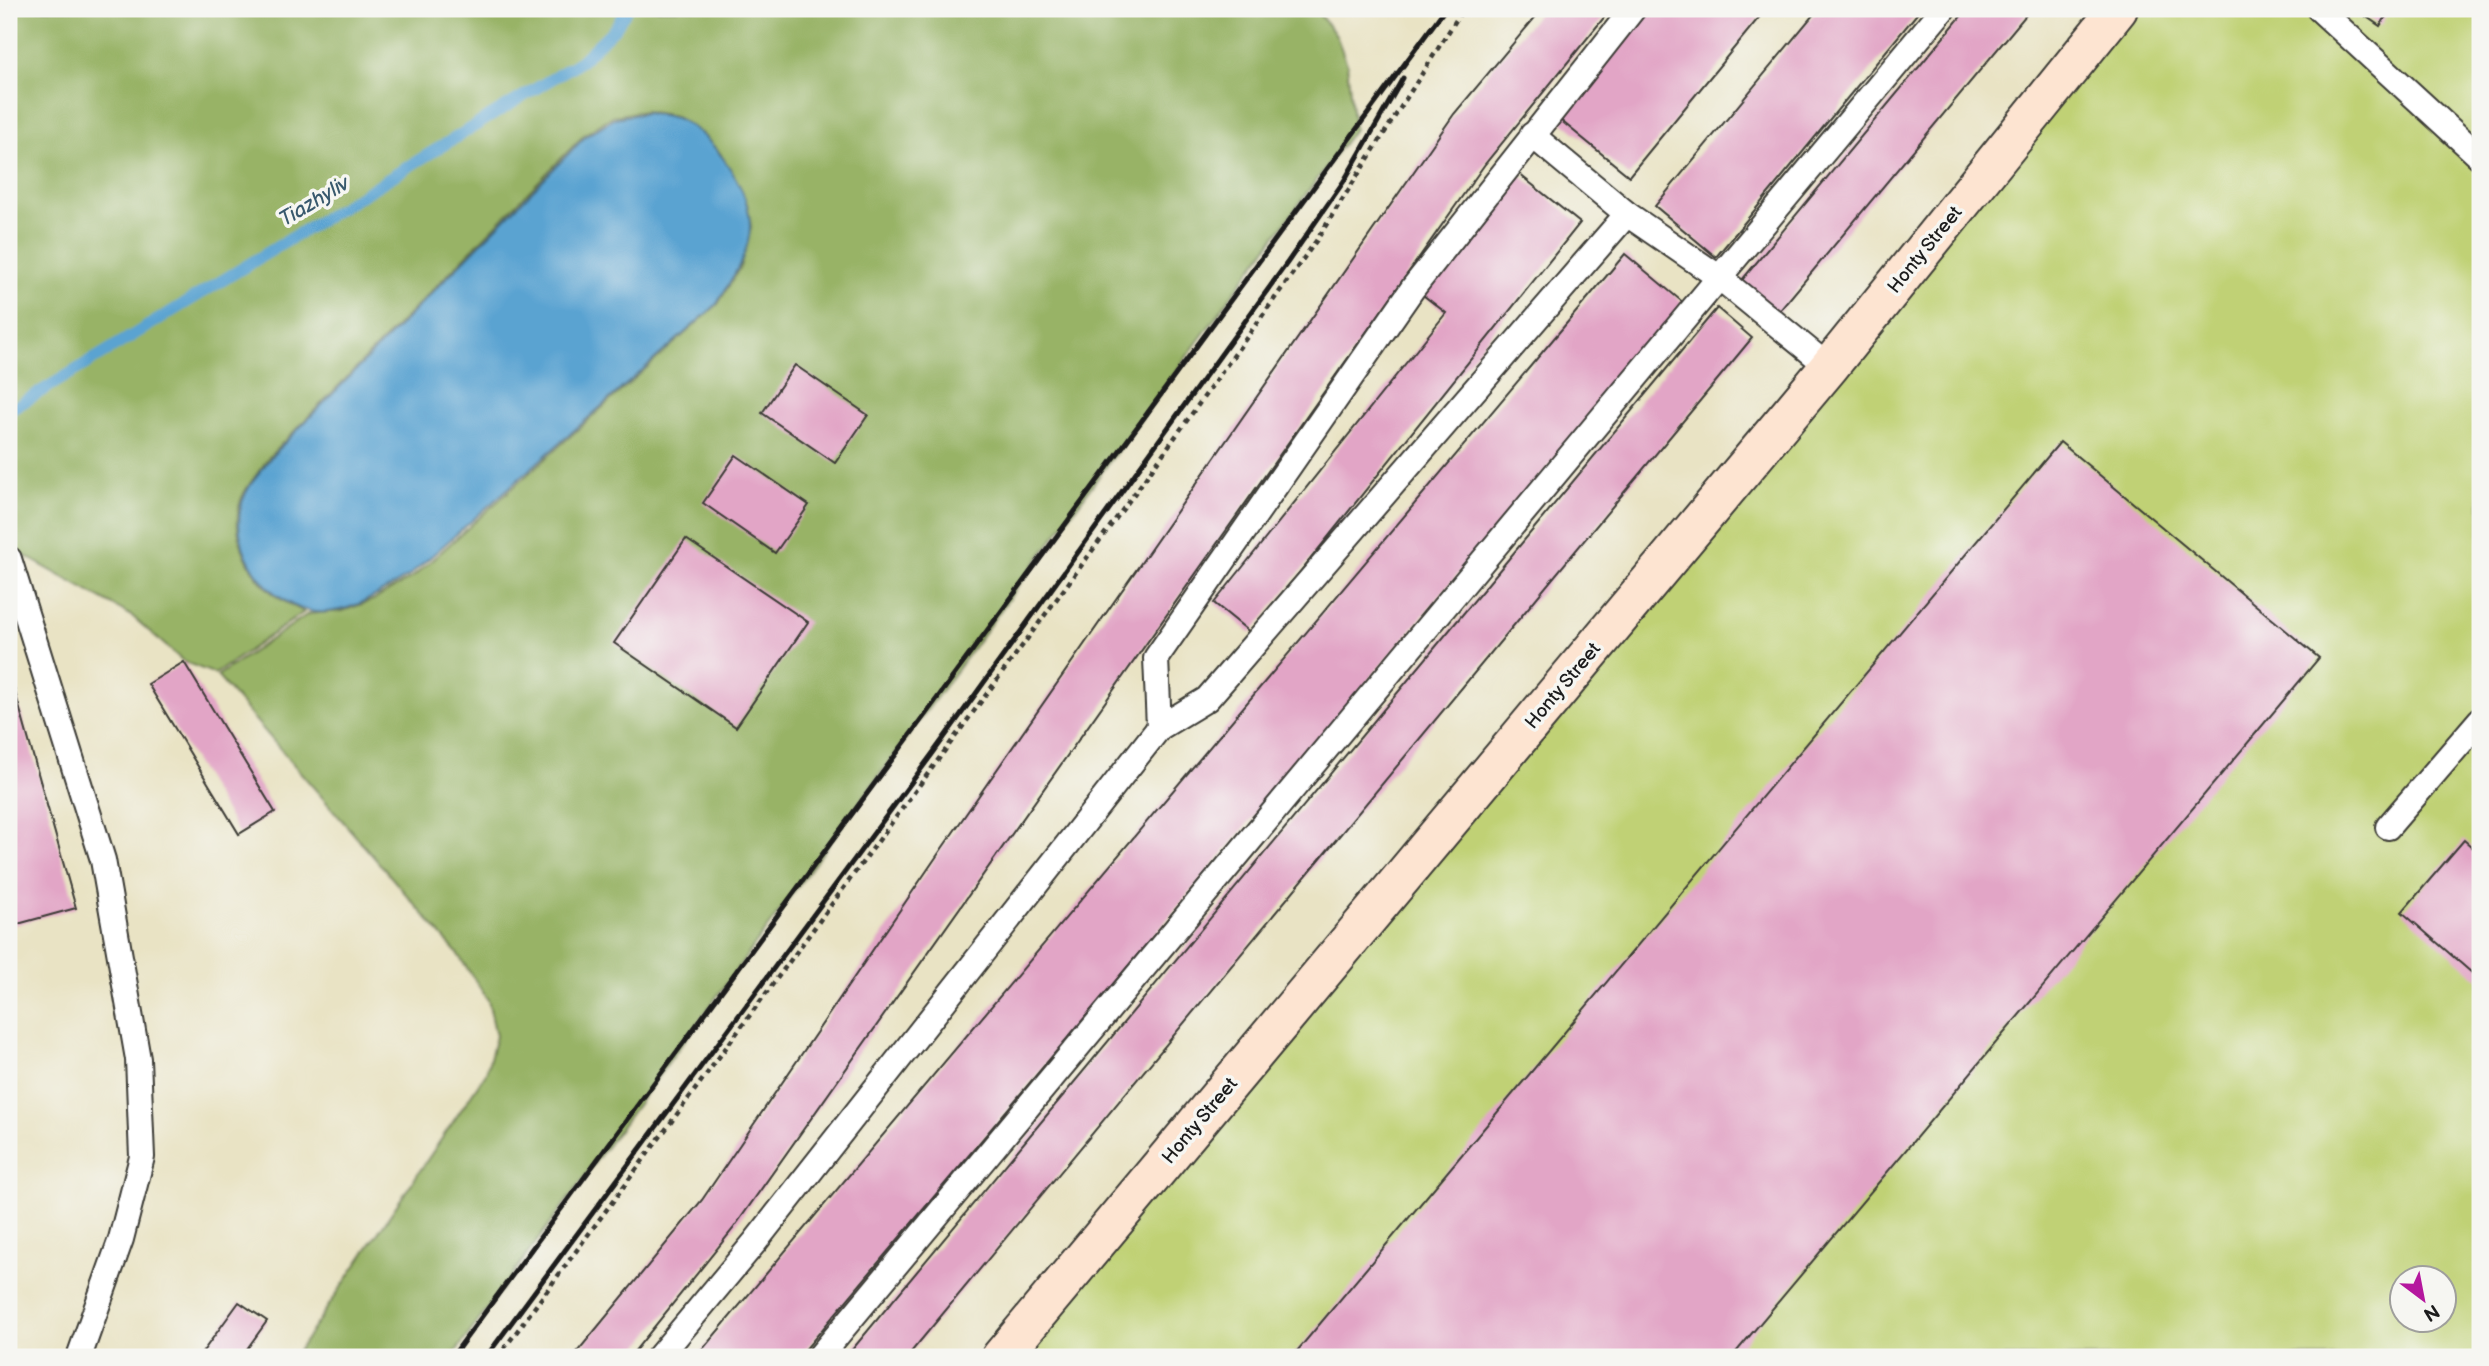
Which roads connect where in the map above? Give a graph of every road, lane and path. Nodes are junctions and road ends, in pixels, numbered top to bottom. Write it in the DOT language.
graph roads {
  1 [pos="1463,9"];
  2 [pos="1633,9"];
  3 [pos="1943,9"];
  4 [pos="2118,9"];
  5 [pos="2319,9"];
  6 [pos="1532,135"];
  7 [pos="2480,157"];
  8 [pos="1627,214"];
  9 [pos="1720,278"];
  10 [pos="1829,367"];
  11 [pos="9,559"];
  12 [pos="2480,720"];
  13 [pos="1159,729"];
  14 [pos="2388,827"];
  15 [pos="79,1357"];
  16 [pos="498,1357"];
  17 [pos="659,1357"];
  18 [pos="819,1357"];
  19 [pos="1001,1357"];
  1 -- 16 [label="path"];
  2 -- 6 [label="lane"];
  3 -- 9 [label="lane"];
  4 -- 10 [label="street, Honty Street"];
  5 -- 7 [label="lane"];
  6 -- 8 [label="lane"];
  6 -- 13 [label="lane"];
  8 -- 9 [label="lane"];
  8 -- 13 [label="lane"];
  9 -- 10 [label="lane"];
  9 -- 18 [label="lane"];
  10 -- 19 [label="street, Honty Street"];
  11 -- 15 [label="lane"];
  12 -- 14 [label="lane"];
  13 -- 17 [label="lane"];
}
